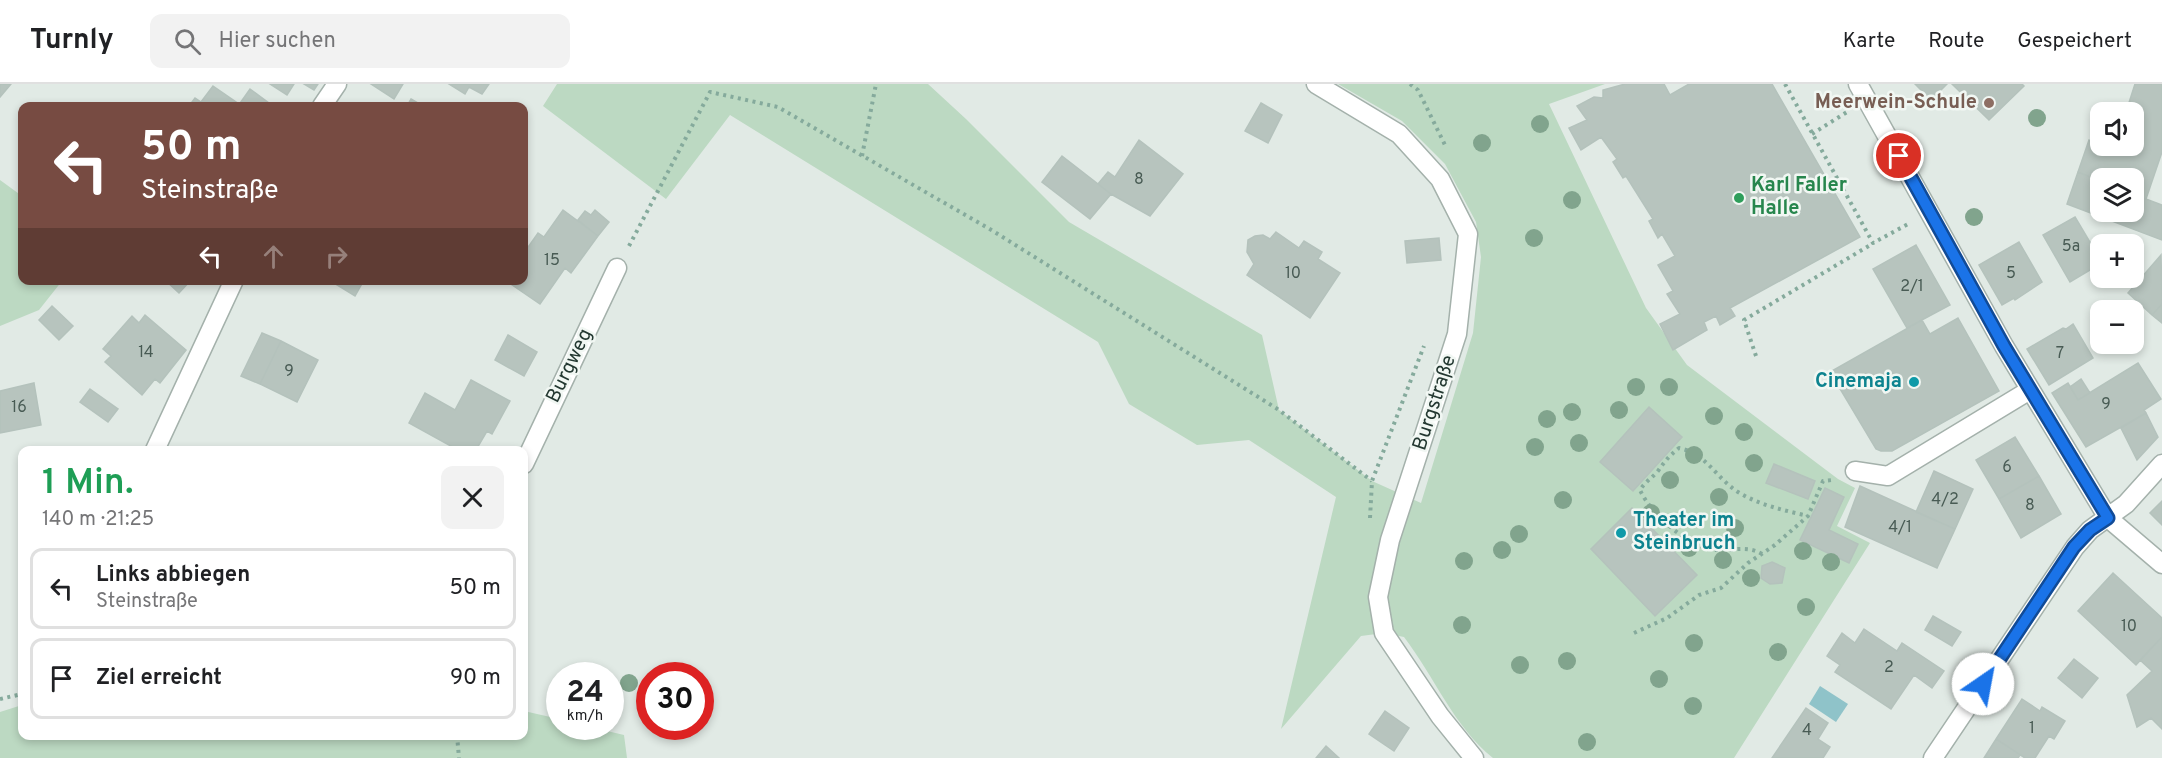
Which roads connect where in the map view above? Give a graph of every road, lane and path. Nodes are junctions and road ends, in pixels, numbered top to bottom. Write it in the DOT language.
graph roads {
  1 [pos="337,84"];
  2 [pos="876,84"];
  3 [pos="1316,84"];
  4 [pos="1785,84"];
  5 [pos="1863,92"];
  6 [pos="325,102"];
  7 [pos="1812,134"];
  8 [pos="862,156"];
  9 [pos="1930,213"];
  10 [pos="1873,243"];
  11 [pos="617,268"];
  12 [pos="232,285"];
  13 [pos="1756,357"];
  14 [pos="2030,390"];
  15 [pos="157,446"];
  16 [pos="528,456"];
  17 [pos="2162,464"];
  18 [pos="1855,471"];
  19 [pos="1372,481"];
  20 [pos="1808,516"];
  21 [pos="2108,518"];
  22 [pos="1762,554"];
  23 [pos="2162,564"];
  24 [pos="1634,633"];
  25 [pos="18,695"];
  26 [pos="0,699"];
  27 [pos="457,740"];
  28 [pos="459,758"];
  29 [pos="1474,758"];
  30 [pos="1933,758"];
  1 -- 6 [label="street"];
  2 -- 8 [label="path"];
  3 -- 29 [label="street, Burgstraße"];
  4 -- 7 [label="path"];
  5 -- 7 [label="path"];
  5 -- 9 [label="street"];
  7 -- 10 [label="path"];
  8 -- 11 [label="path"];
  8 -- 19 [label="path"];
  9 -- 10 [label="path"];
  9 -- 14 [label="street"];
  10 -- 13 [label="path"];
  11 -- 16 [label="street, Burgweg"];
  12 -- 15 [label="street"];
  14 -- 18 [label="street"];
  14 -- 21 [label="street"];
  17 -- 21 [label="street"];
  18 -- 20 [label="path"];
  20 -- 22 [label="path"];
  20 -- 22 [label="path"];
  21 -- 23 [label="street"];
  21 -- 30 [label="street"];
  22 -- 24 [label="path"];
  25 -- 26 [label="path"];
  27 -- 28 [label="path"];
}
